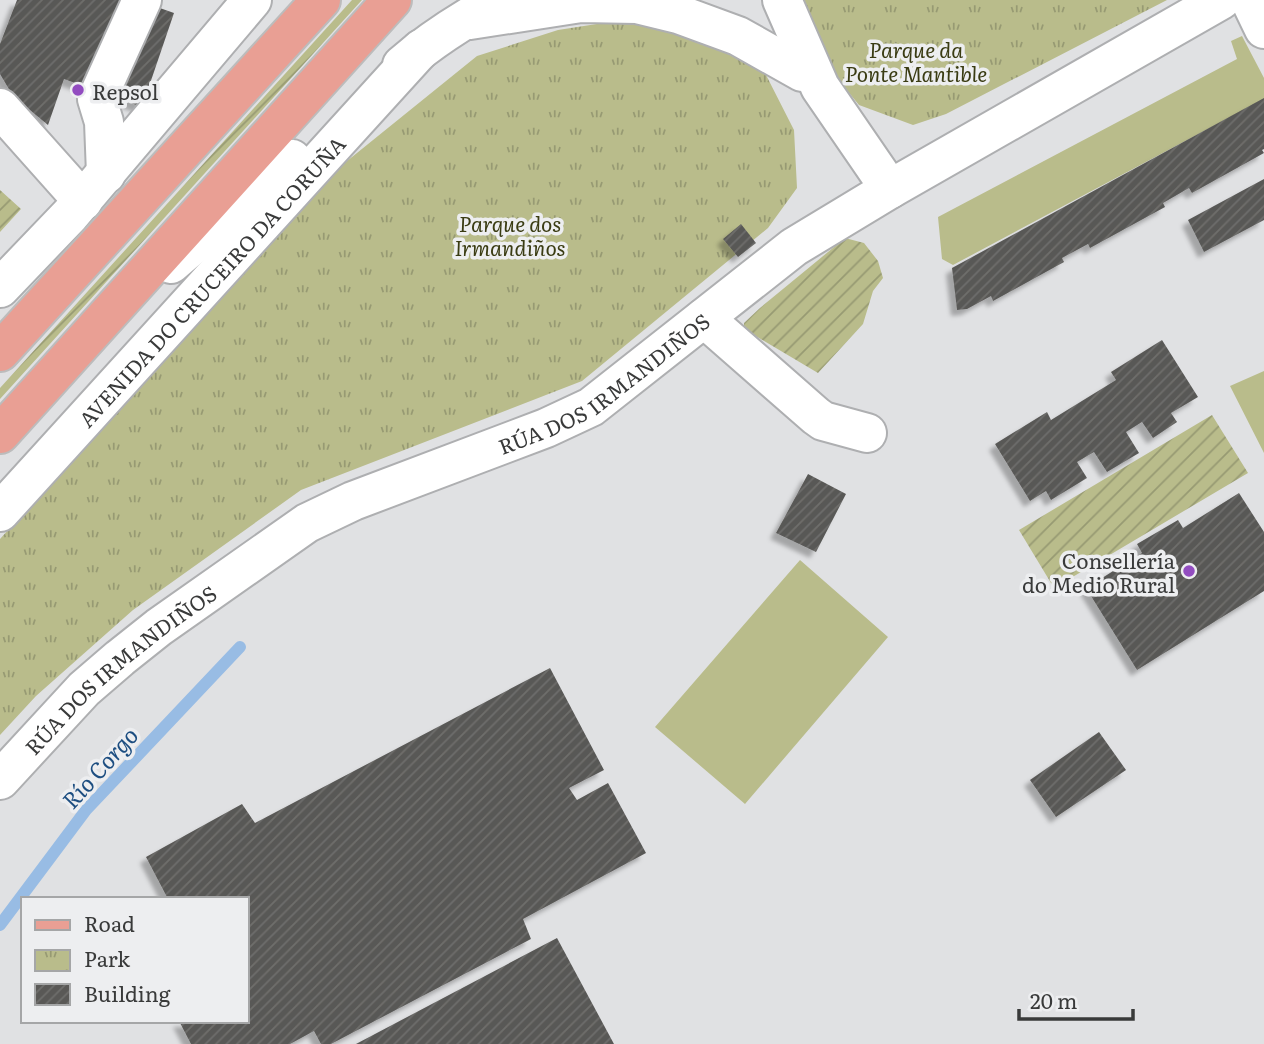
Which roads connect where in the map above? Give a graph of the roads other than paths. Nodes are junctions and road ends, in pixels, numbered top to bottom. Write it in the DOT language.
graph roads {
  1 [pos="117,0"];
  2 [pos="142,0"];
  3 [pos="162,0"];
  4 [pos="321,0"];
  5 [pos="392,0"];
  6 [pos="499,0"];
  7 [pos="707,0"];
  8 [pos="782,0"];
  9 [pos="1221,0"];
  10 [pos="1250,0"];
  11 [pos="247,4"];
  12 [pos="461,21"];
  13 [pos="1264,29"];
  14 [pos="421,49"];
  15 [pos="811,80"];
  16 [pos="0,108"];
  17 [pos="100,110"];
  18 [pos="94,187"];
  19 [pos="890,188"];
  20 [pos="0,288"];
  21 [pos="704,318"];
  22 [pos="93,331"];
  23 [pos="0,352"];
  24 [pos="867,433"];
  25 [pos="0,434"];
  26 [pos="0,512"];
  27 [pos="0,780"];
  1 -- 17 [label="street"];
  2 -- 17 [label="street"];
  3 -- 17 [label="street"];
  4 -- 23 [label="main road"];
  5 -- 22 [label="main road, AVENIDA DO CRUCEIRO DA CORUÑA"];
  6 -- 12 [label="street, AVENIDA DO CRUCEIRO DA CORUÑA"];
  7 -- 15 [label="street"];
  8 -- 15 [label="street"];
  9 -- 19 [label="street, RÚA DOS IRMANDIÑOS"];
  10 -- 13 [label="street"];
  11 -- 18 [label="street"];
  12 -- 14 [label="street, AVENIDA DO CRUCEIRO DA CORUÑA"];
  12 -- 15 [label="street"];
  14 -- 22 [label="street, AVENIDA DO CRUCEIRO DA CORUÑA"];
  14 -- 26 [label="street, AVENIDA DO CRUCEIRO DA CORUÑA"];
  15 -- 19 [label="street"];
  16 -- 18 [label="street"];
  17 -- 18 [label="street"];
  18 -- 20 [label="street"];
  19 -- 21 [label="street, RÚA DOS IRMANDIÑOS"];
  21 -- 24 [label="street"];
  21 -- 27 [label="street, RÚA DOS IRMANDIÑOS"];
  22 -- 25 [label="main road, AVENIDA DO CRUCEIRO DA CORUÑA"];
}
